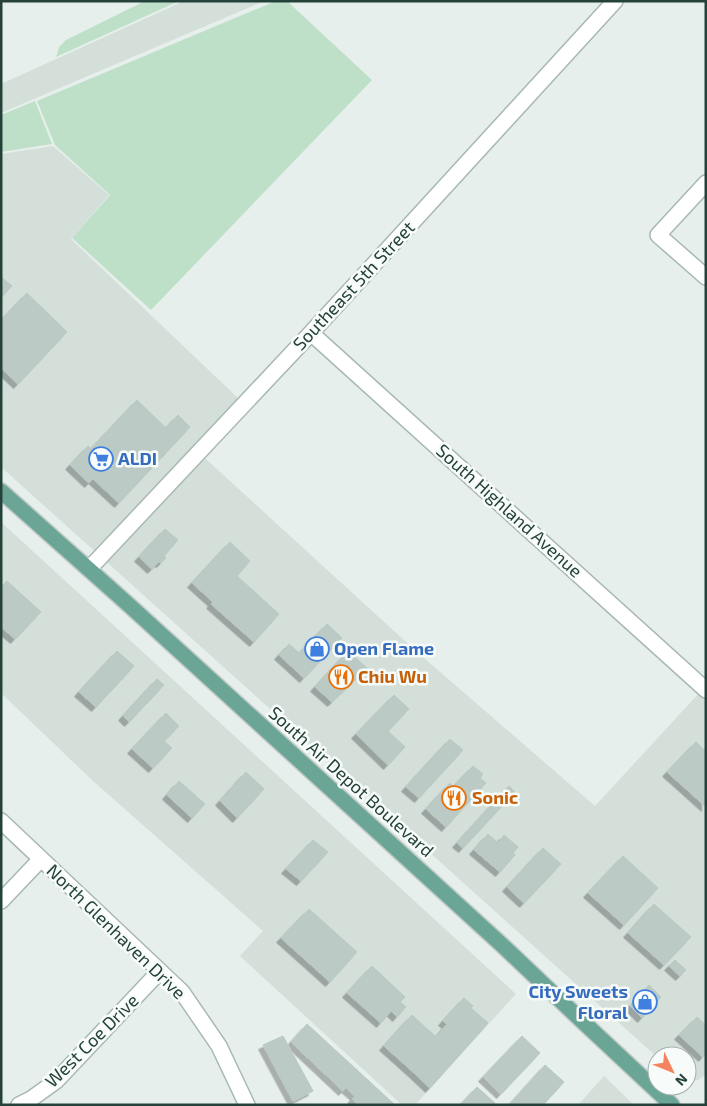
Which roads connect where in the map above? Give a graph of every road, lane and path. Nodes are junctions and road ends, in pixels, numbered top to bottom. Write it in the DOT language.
graph roads {
  1 [pos="615,1"];
  2 [pos="706,183"];
  3 [pos="706,277"];
  4 [pos="311,333"];
  5 [pos="1,491"];
  6 [pos="90,569"];
  7 [pos="706,690"];
  8 [pos="1,822"];
  9 [pos="40,860"];
  10 [pos="1,902"];
  11 [pos="160,971"];
  12 [pos="19,1105"];
  13 [pos="248,1105"];
  14 [pos="672,1105"];
  1 -- 4 [label="street, Southeast 5th Street"];
  2 -- 3 [label="street"];
  4 -- 6 [label="street, Southeast 5th Street"];
  4 -- 7 [label="street, South Highland Avenue"];
  5 -- 6 [label="main road, South Air Depot Boulevard"];
  6 -- 14 [label="main road, South Air Depot Boulevard"];
  8 -- 9 [label="street, North Glenhaven Drive"];
  9 -- 10 [label="street"];
  9 -- 11 [label="street, North Glenhaven Drive"];
  11 -- 12 [label="street, West Coe Drive"];
  11 -- 13 [label="street, North Glenhaven Drive"];
}
